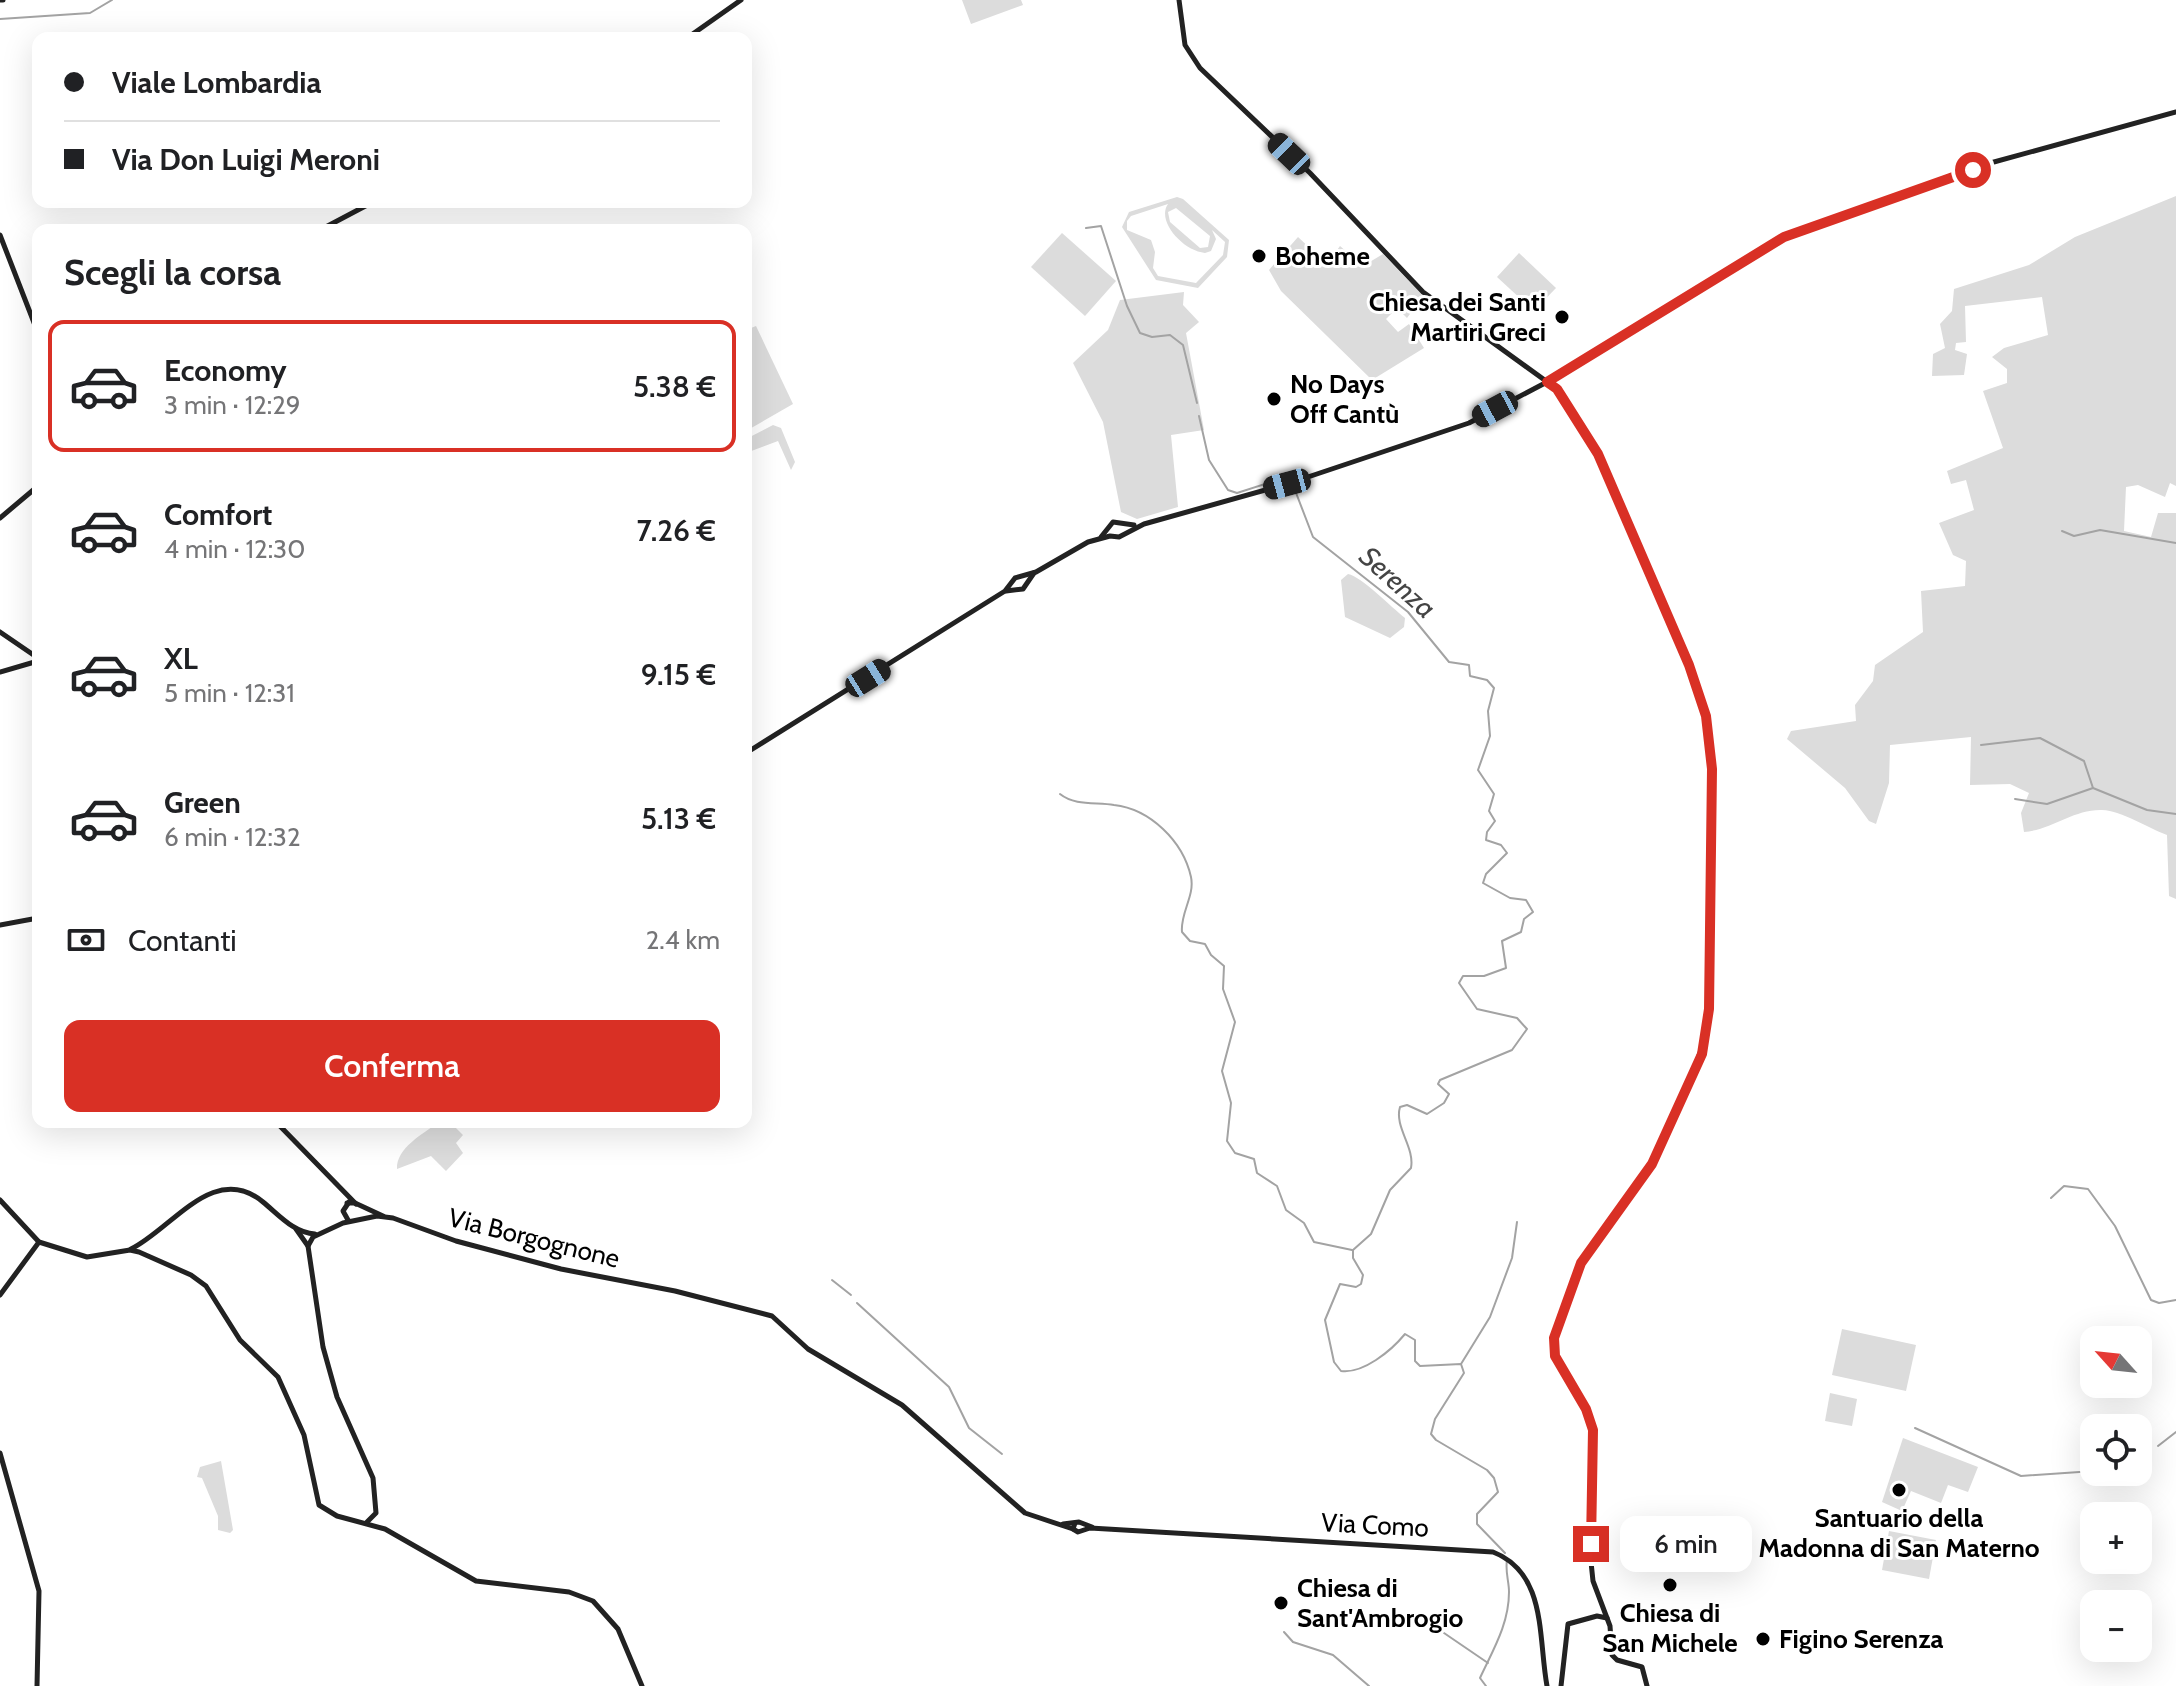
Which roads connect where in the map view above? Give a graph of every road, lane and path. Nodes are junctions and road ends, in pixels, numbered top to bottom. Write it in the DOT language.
graph roads {
  1 [pos="741,0"];
  2 [pos="1179,0"];
  3 [pos="696,32"];
  4 [pos="2176,112"];
  5 [pos="362,208"];
  6 [pos="331,224"];
  7 [pos="0,235"];
  8 [pos="32,317"];
  9 [pos="1547,382"];
  10 [pos="32,491"];
  11 [pos="0,518"];
  12 [pos="1144,524"];
  13 [pos="1125,526"];
  14 [pos="1110,529"];
  15 [pos="1124,534"];
  16 [pos="1114,536"];
  17 [pos="1101,538"];
  18 [pos="1036,572"];
  19 [pos="1019,577"];
  20 [pos="1025,583"];
  21 [pos="1013,586"];
  22 [pos="0,632"];
  23 [pos="32,654"];
  24 [pos="32,662"];
  25 [pos="2,671"];
  26 [pos="752,749"];
  27 [pos="32,919"];
  28 [pos="0,925"];
  29 [pos="282,1128"];
  30 [pos="351,1194"];
  31 [pos="0,1200"];
  32 [pos="347,1203"];
  33 [pos="357,1204"];
  34 [pos="343,1213"];
  35 [pos="384,1217"];
  36 [pos="354,1220"];
  37 [pos="333,1227"];
  38 [pos="296,1229"];
  39 [pos="318,1234"];
  40 [pos="39,1242"];
  41 [pos="308,1246"];
  42 [pos="138,1249"];
  43 [pos="675,1291"];
  44 [pos="0,1295"];
  45 [pos="0,1453"];
  46 [pos="376,1516"];
  47 [pos="367,1523"];
  48 [pos="385,1529"];
  49 [pos="1607,1618"];
  50 [pos="37,1686"];
  51 [pos="642,1686"];
  52 [pos="1547,1686"];
  53 [pos="1561,1686"];
  54 [pos="1647,1686"];
  1 -- 3 [label="street"];
  2 -- 9 [label="street"];
  4 -- 9 [label="street"];
  5 -- 6 [label="street"];
  7 -- 8 [label="street"];
  9 -- 12 [label="street"];
  9 -- 49 [label="street"];
  10 -- 11 [label="street"];
  12 -- 13 [label="street"];
  12 -- 15 [label="street"];
  13 -- 14 [label="street"];
  13 -- 15 [label="street"];
  14 -- 16 [label="street"];
  14 -- 17 [label="street"];
  15 -- 16 [label="street"];
  16 -- 17 [label="street"];
  17 -- 18 [label="street"];
  18 -- 19 [label="street"];
  18 -- 20 [label="street"];
  19 -- 20 [label="street"];
  19 -- 21 [label="street"];
  20 -- 21 [label="street"];
  21 -- 26 [label="street"];
  22 -- 23 [label="street"];
  24 -- 25 [label="street"];
  27 -- 28 [label="street"];
  29 -- 30 [label="street"];
  30 -- 32 [label="street"];
  30 -- 33 [label="street"];
  31 -- 40 [label="street"];
  32 -- 33 [label="street, Via Borgognone"];
  32 -- 34 [label="street"];
  33 -- 35 [label="street, Via Borgognone"];
  33 -- 36 [label="street"];
  34 -- 36 [label="street"];
  34 -- 37 [label="street"];
  35 -- 36 [label="street, Via Borgognone"];
  35 -- 43 [label="street, Via Borgognone"];
  36 -- 37 [label="street, Via Borgognone"];
  37 -- 39 [label="street, Via Borgognone"];
  38 -- 39 [label="street"];
  38 -- 41 [label="street"];
  38 -- 42 [label="street"];
  39 -- 41 [label="street"];
  40 -- 42 [label="street"];
  40 -- 44 [label="street"];
  41 -- 46 [label="street"];
  42 -- 47 [label="street"];
  43 -- 52 [label="street, Via Como"];
  45 -- 50 [label="street"];
  46 -- 47 [label="street"];
  46 -- 48 [label="street"];
  47 -- 48 [label="street"];
  48 -- 51 [label="street"];
  49 -- 53 [label="street"];
  49 -- 54 [label="street"];
}
